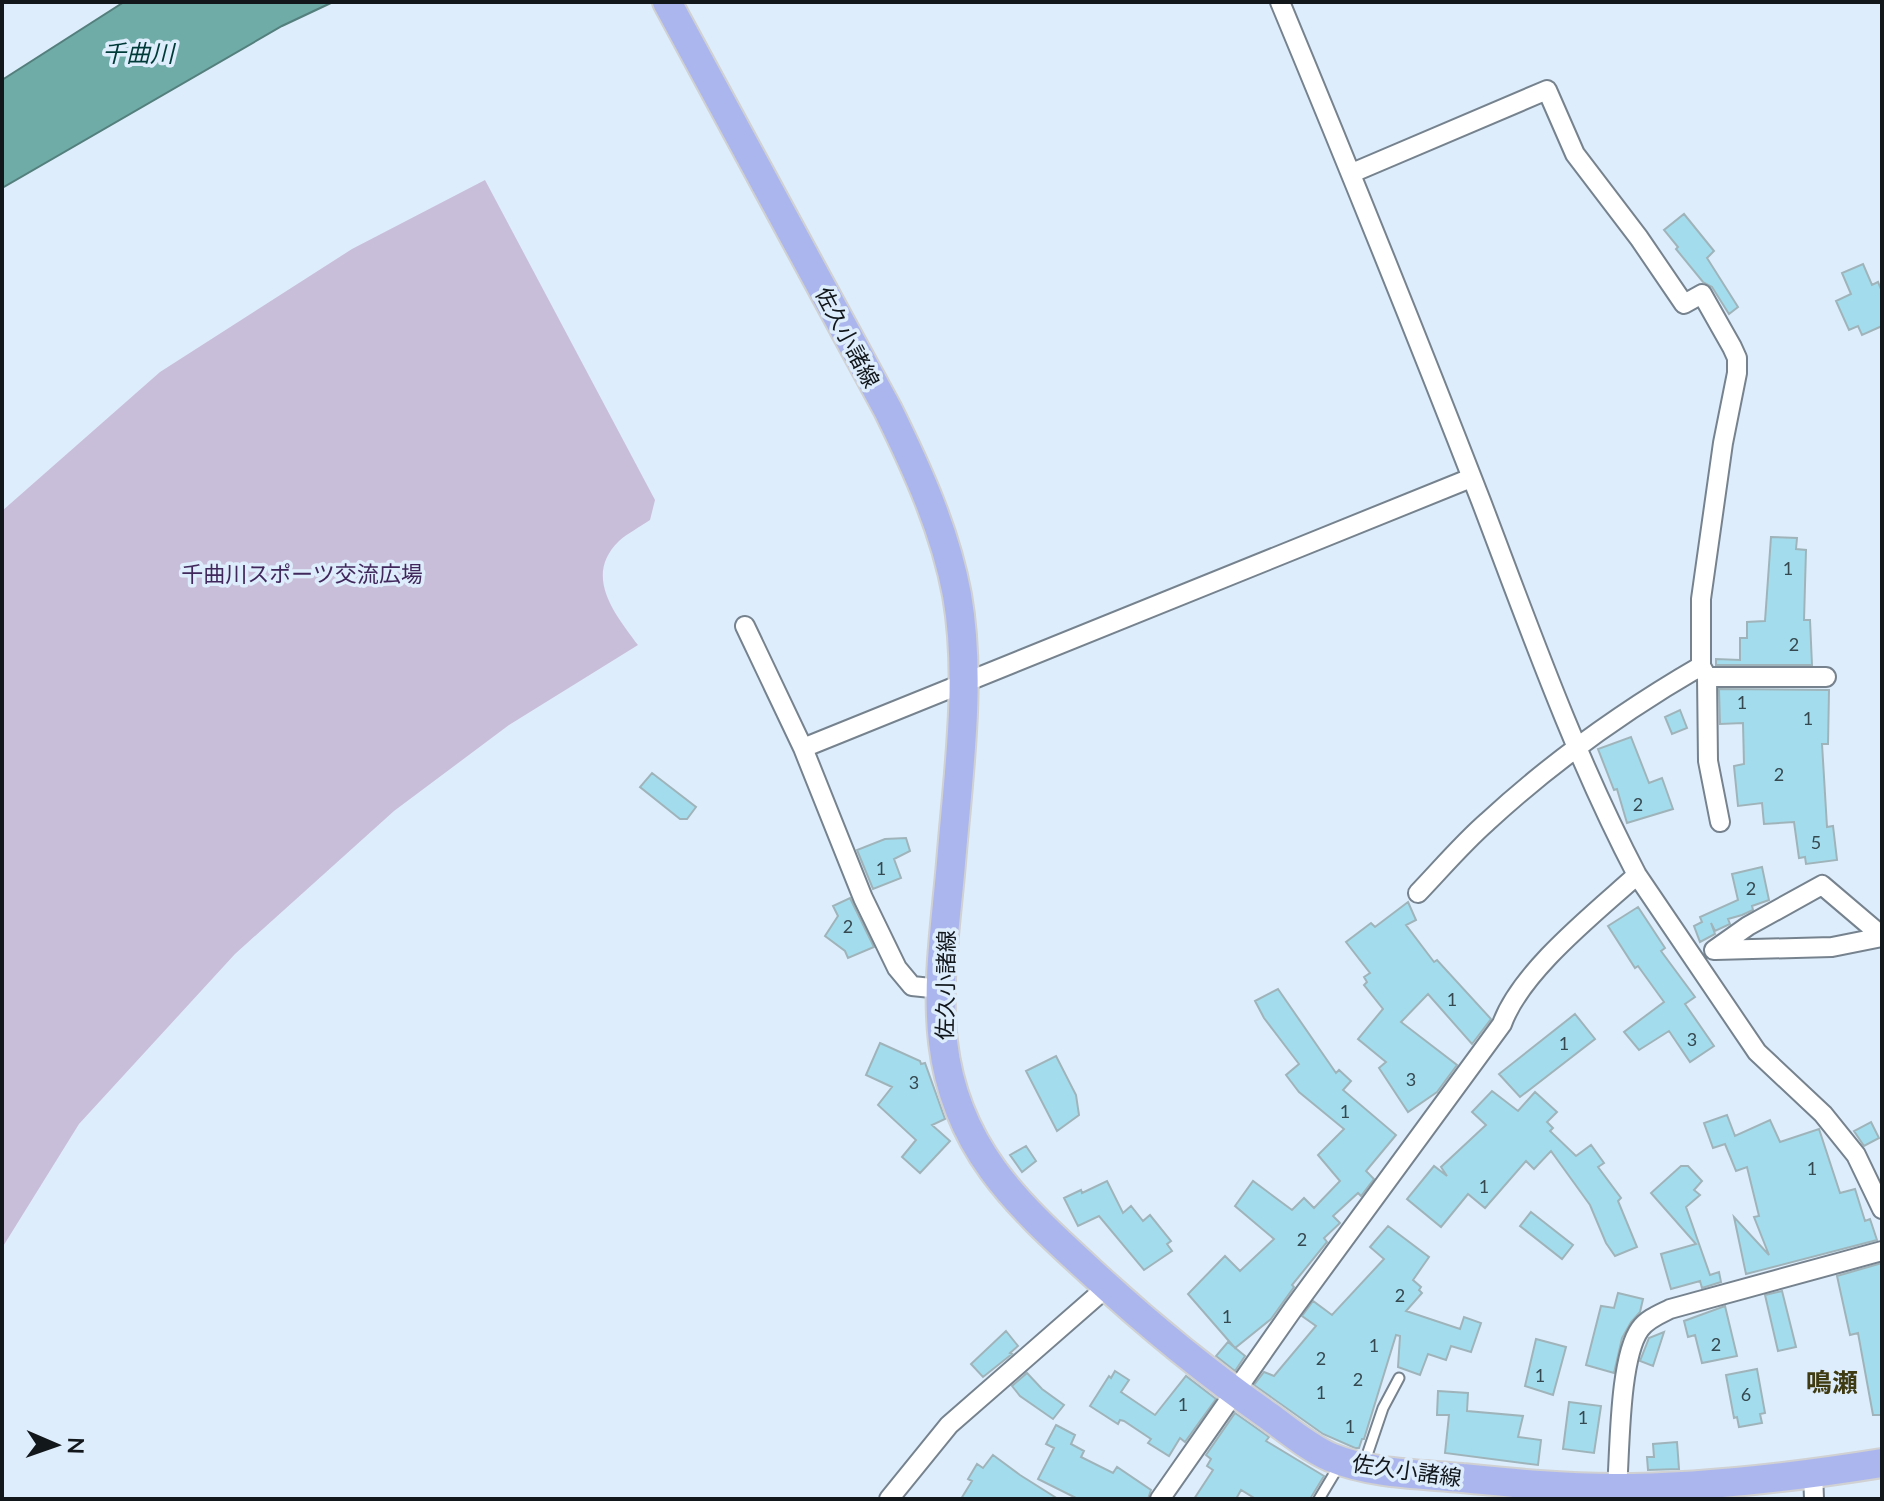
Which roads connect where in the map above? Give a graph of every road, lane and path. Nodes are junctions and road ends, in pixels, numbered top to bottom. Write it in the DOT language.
graph roads {
  1 [pos="667,2"];
  2 [pos="1280,2"];
  3 [pos="1352,173"];
  4 [pos="1471,478"];
  5 [pos="745,626"];
  6 [pos="1704,671"];
  7 [pos="1826,677"];
  8 [pos="962,682"];
  9 [pos="803,748"];
  10 [pos="1576,748"];
  11 [pos="1720,822"];
  12 [pos="1637,875"];
  13 [pos="1418,893"];
  14 [pos="1882,936"];
  15 [pos="1714,950"];
  16 [pos="1693,957"];
  17 [pos="941,989"];
  18 [pos="1882,1209"];
  19 [pos="1882,1251"];
  20 [pos="1107,1287"];
  21 [pos="1399,1378"];
  22 [pos="1234,1392"];
  23 [pos="1882,1463"];
  24 [pos="1352,1464"];
  25 [pos="1814,1486"];
  26 [pos="1617,1488"];
  27 [pos="1736,1490"];
  28 [pos="1558,1493"];
  29 [pos="889,1499"];
  30 [pos="1160,1499"];
  31 [pos="1319,1499"];
  1 -- 8 [label="main road, 佐久小諸線"];
  2 -- 3 [label="street"];
  3 -- 4 [label="street"];
  3 -- 6 [label="street"];
  4 -- 8 [label="street"];
  4 -- 10 [label="street"];
  5 -- 9 [label="street"];
  6 -- 7 [label="street"];
  6 -- 10 [label="street"];
  6 -- 11 [label="street"];
  8 -- 9 [label="street"];
  8 -- 17 [label="main road, 佐久小諸線"];
  9 -- 17 [label="street"];
  10 -- 12 [label="street"];
  10 -- 13 [label="street"];
  12 -- 16 [label="street"];
  12 -- 22 [label="street"];
  14 -- 15 [label="street"];
  14 -- 15 [label="street"];
  15 -- 16 [label="street"];
  16 -- 18 [label="street"];
  17 -- 20 [label="main road, 佐久小諸線"];
  19 -- 26 [label="street"];
  20 -- 22 [label="main road, 佐久小諸線"];
  20 -- 29 [label="street"];
  21 -- 24 [label="lane"];
  22 -- 24 [label="main road, 佐久小諸線"];
  22 -- 30 [label="street"];
  23 -- 25 [label="main road, 佐久小諸線"];
  24 -- 28 [label="main road, 佐久小諸線"];
  24 -- 31 [label="lane"];
  25 -- 27 [label="main road, 佐久小諸線"];
  26 -- 27 [label="main road, 佐久小諸線"];
  26 -- 28 [label="main road, 佐久小諸線"];
}
